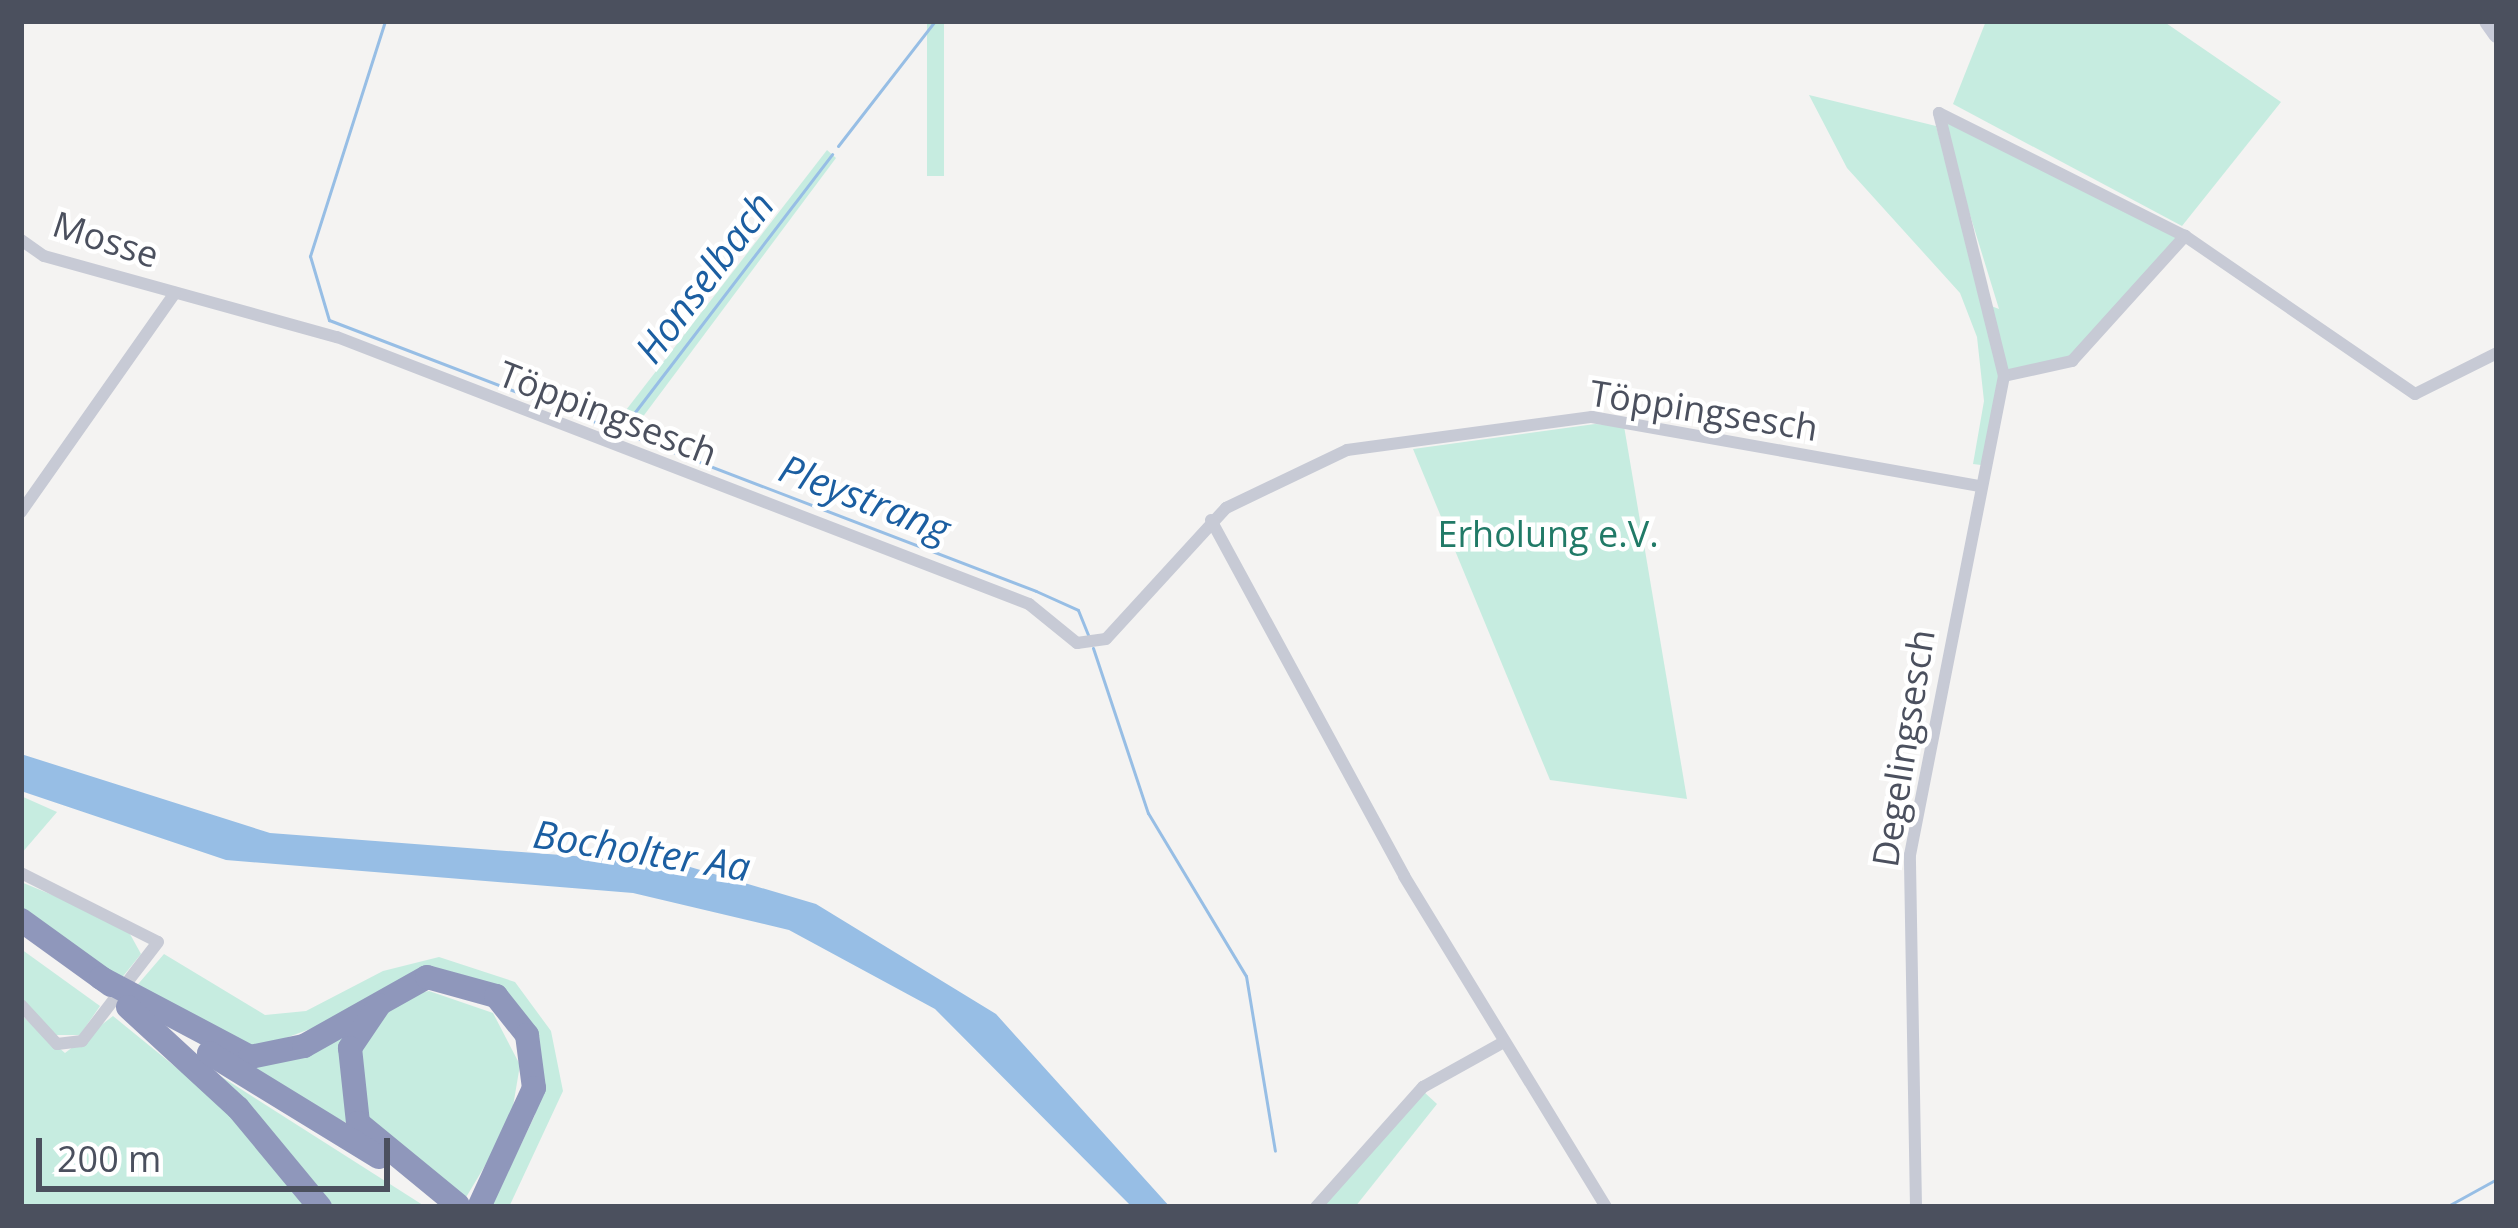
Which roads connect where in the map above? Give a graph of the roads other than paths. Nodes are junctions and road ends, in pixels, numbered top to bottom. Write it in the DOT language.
graph roads {
  1 [pos="2488,21"];
  2 [pos="2497,34"];
  3 [pos="2185,236"];
  4 [pos="21,240"];
  5 [pos="175,292"];
  6 [pos="2497,353"];
  7 [pos="2004,376"];
  8 [pos="1979,486"];
  9 [pos="21,512"];
  10 [pos="1211,520"];
  11 [pos="21,873"];
  12 [pos="21,920"];
  13 [pos="21,935"];
  14 [pos="101,978"];
  15 [pos="21,1005"];
  16 [pos="128,1007"];
  17 [pos="1504,1042"];
  18 [pos="494,1174"];
  19 [pos="462,1206"];
  20 [pos="320,1207"];
  21 [pos="1316,1207"];
  22 [pos="1606,1207"];
  23 [pos="1916,1207"];
  1 -- 2 [label="street"];
  3 -- 6 [label="street, Degelingsesch"];
  3 -- 7 [label="street"];
  3 -- 7 [label="street, Degelingsesch"];
  4 -- 5 [label="street, Mosse"];
  5 -- 9 [label="street"];
  5 -- 10 [label="street, Töppingsesch"];
  7 -- 8 [label="street, Degelingsesch"];
  8 -- 10 [label="street, Töppingsesch"];
  8 -- 23 [label="street, Degelingsesch"];
  10 -- 17 [label="street"];
  11 -- 15 [label="street"];
  12 -- 14 [label="highway"];
  13 -- 16 [label="highway"];
  14 -- 18 [label="highway"];
  14 -- 19 [label="highway"];
  16 -- 19 [label="highway"];
  16 -- 20 [label="highway"];
  17 -- 21 [label="street"];
  17 -- 22 [label="street"];
  18 -- 19 [label="highway"];
  18 -- 19 [label="highway"];
}
